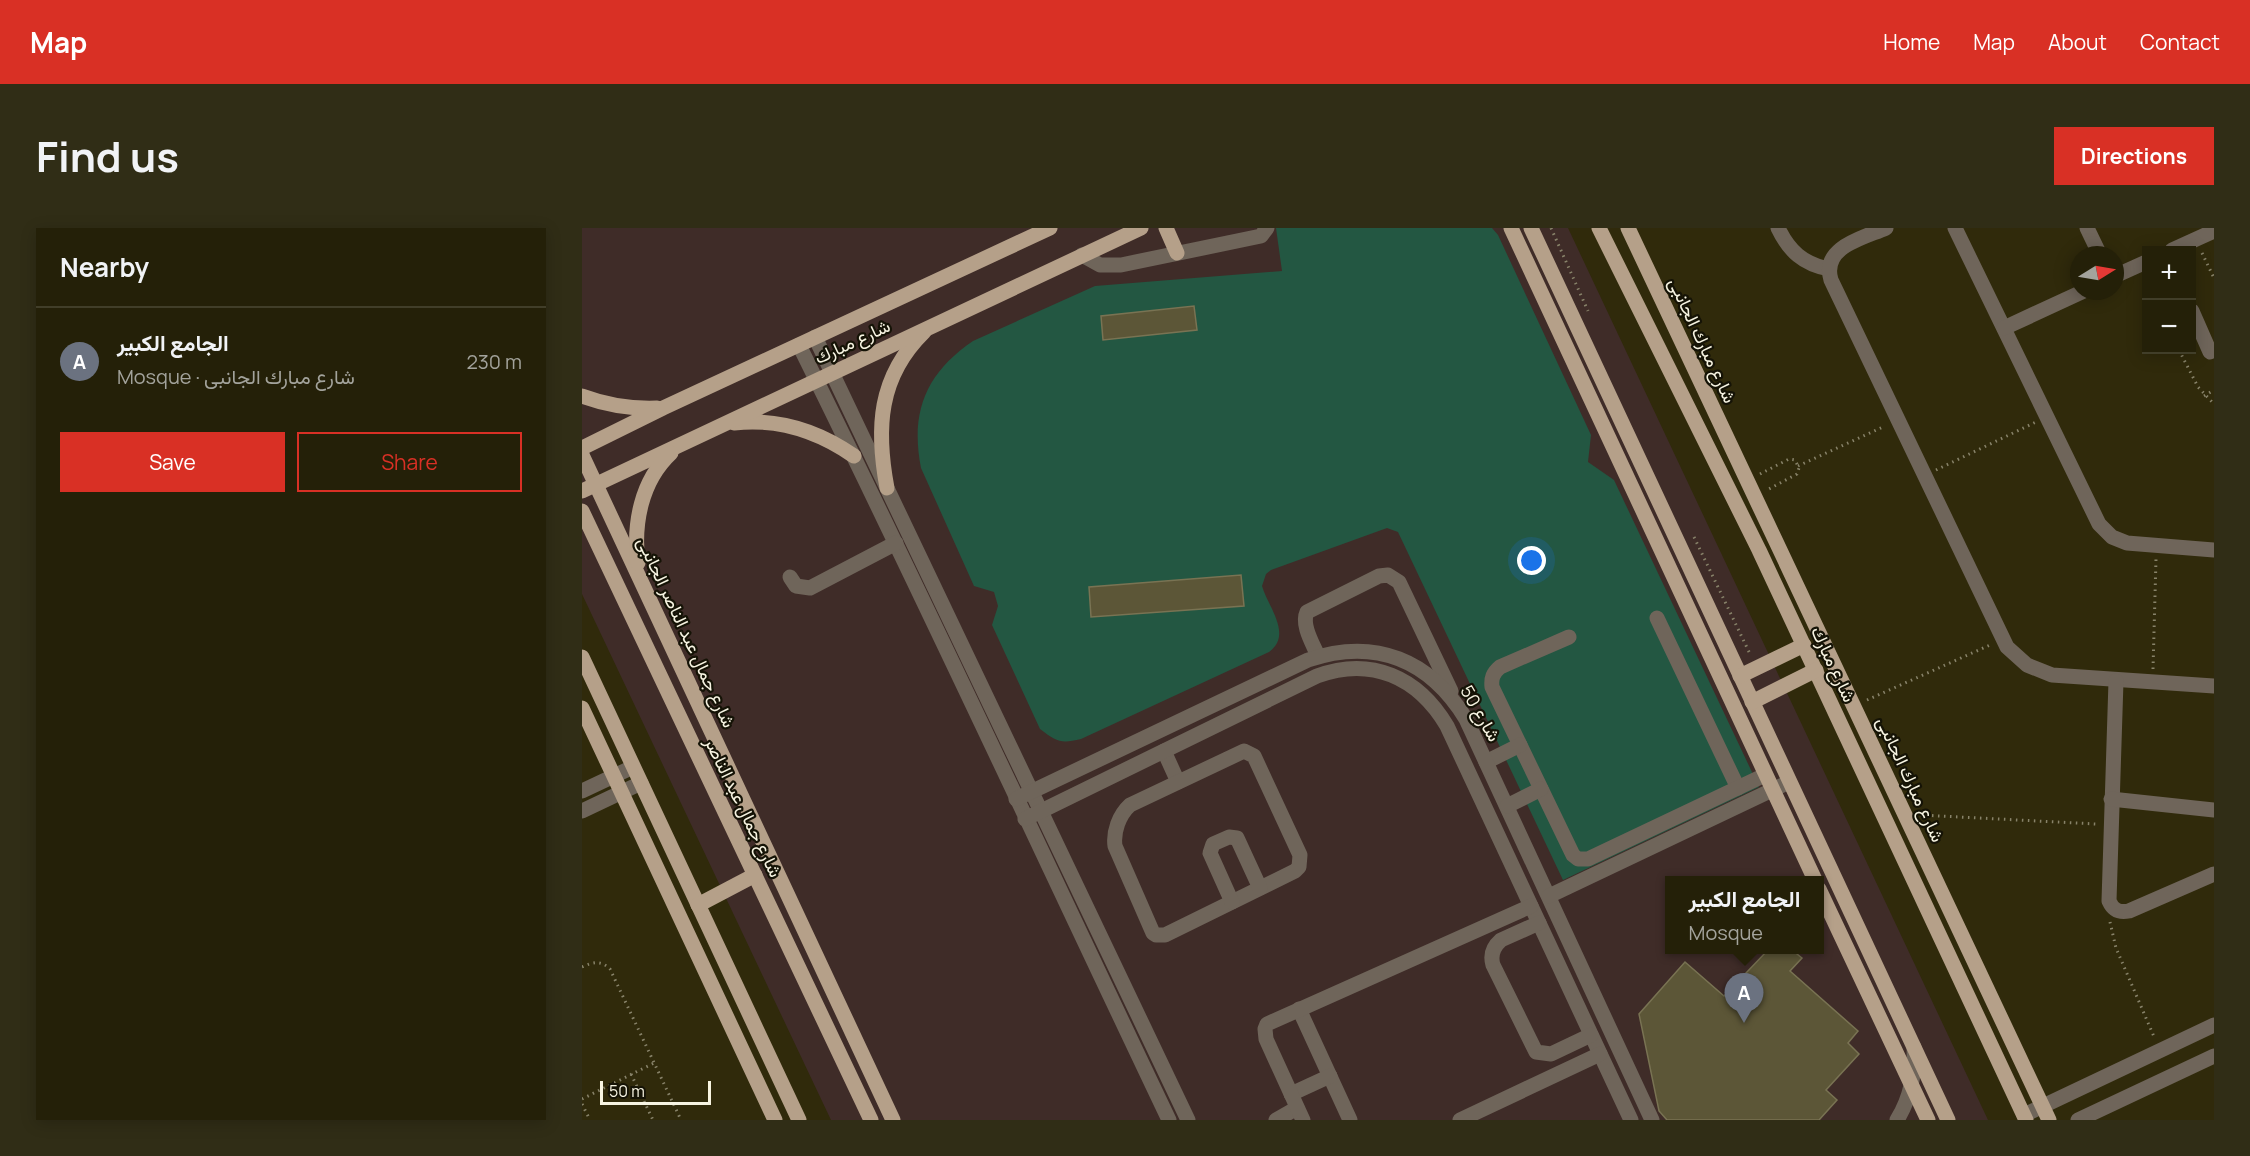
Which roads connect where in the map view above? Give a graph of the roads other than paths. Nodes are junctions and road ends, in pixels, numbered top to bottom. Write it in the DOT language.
graph roads {
  1 [pos="1050,228"];
  2 [pos="1141,228"];
  3 [pos="1166,228"];
  4 [pos="1267,228"];
  5 [pos="1511,228"];
  6 [pos="1531,228"];
  7 [pos="1599,228"];
  8 [pos="1628,228"];
  9 [pos="1778,228"];
  10 [pos="1886,228"];
  11 [pos="1955,228"];
  12 [pos="2087,228"];
  13 [pos="2214,231"];
  14 [pos="2096,246"];
  15 [pos="2181,246"];
  16 [pos="1177,253"];
  17 [pos="1082,255"];
  18 [pos="2142,264"];
  19 [pos="1828,269"];
  20 [pos="2124,272"];
  21 [pos="2070,297"];
  22 [pos="2196,320"];
  23 [pos="931,325"];
  24 [pos="2004,328"];
  25 [pos="815,337"];
  26 [pos="799,345"];
  27 [pos="2210,352"];
  28 [pos="832,372"];
  29 [pos="816,380"];
  30 [pos="582,396"];
  31 [pos="663,408"];
  32 [pos="725,424"];
  33 [pos="1629,438"];
  34 [pos="679,445"];
  35 [pos="1612,446"];
  36 [pos="582,448"];
  37 [pos="582,455"];
  38 [pos="854,456"];
  39 [pos="589,488"];
  40 [pos="880,491"];
  41 [pos="582,511"];
  42 [pos="896,543"];
  43 [pos="2214,550"];
  44 [pos="790,577"];
  45 [pos="643,584"];
  46 [pos="1657,618"];
  47 [pos="1569,636"];
  48 [pos="1804,645"];
  49 [pos="1318,656"];
  50 [pos="582,657"];
  51 [pos="1816,670"];
  52 [pos="1279,674"];
  53 [pos="1740,676"];
  54 [pos="2116,681"];
  55 [pos="2214,686"];
  56 [pos="1287,691"];
  57 [pos="693,693"];
  58 [pos="1752,702"];
  59 [pos="672,704"];
  60 [pos="1458,707"];
  61 [pos="582,708"];
  62 [pos="1520,746"];
  63 [pos="1164,751"];
  64 [pos="1486,762"];
  65 [pos="633,766"];
  66 [pos="1765,775"];
  67 [pos="614,776"];
  68 [pos="1178,782"];
  69 [pos="1789,782"];
  70 [pos="641,783"];
  71 [pos="1738,788"];
  72 [pos="1541,789"];
  73 [pos="1772,790"];
  74 [pos="582,791"];
  75 [pos="1032,791"];
  76 [pos="622,792"];
  77 [pos="1016,799"];
  78 [pos="2111,799"];
  79 [pos="1507,806"];
  80 [pos="2214,810"];
  81 [pos="582,811"];
  82 [pos="1041,811"];
  83 [pos="1025,819"];
  84 [pos="1932,869"];
  85 [pos="1538,872"];
  86 [pos="2214,874"];
  87 [pos="755,875"];
  88 [pos="1813,876"];
  89 [pos="1912,879"];
  90 [pos="1520,882"];
  91 [pos="1260,888"];
  92 [pos="1549,896"];
  93 [pos="1824,900"];
  94 [pos="1232,902"];
  95 [pos="698,905"];
  96 [pos="1531,906"];
  97 [pos="1539,923"];
  98 [pos="1299,1009"];
  99 [pos="2214,1025"];
  100 [pos="1591,1035"];
  101 [pos="1914,1047"];
  102 [pos="1600,1054"];
  103 [pos="2214,1056"];
  104 [pos="1330,1076"];
  105 [pos="1912,1085"];
  106 [pos="1297,1107"];
  107 [pos="2046,1113"];
  108 [pos="1946,1116"];
  109 [pos="2025,1117"];
  110 [pos="775,1120"];
  111 [pos="799,1120"];
  112 [pos="871,1120"];
  113 [pos="893,1120"];
  114 [pos="1169,1120"];
  115 [pos="1188,1120"];
  116 [pos="1276,1120"];
  117 [pos="1350,1120"];
  118 [pos="1460,1120"];
  119 [pos="1631,1120"];
  120 [pos="1652,1120"];
  121 [pos="1896,1120"];
  122 [pos="1929,1120"];
  123 [pos="2078,1120"];
  1 -- 25 [label="main road, شارع مبارك"];
  2 -- 17 [label="main road, شارع مبارك"];
  3 -- 16 [label="main road"];
  4 -- 16 [label="street"];
  5 -- 35 [label="main road"];
  6 -- 33 [label="main road"];
  7 -- 48 [label="main road, شارع مبارك"];
  8 -- 84 [label="main road, شارع مبارك الجانبى"];
  9 -- 19 [label="street"];
  10 -- 19 [label="street"];
  11 -- 24 [label="street"];
  12 -- 14 [label="street"];
  13 -- 15 [label="street"];
  16 -- 17 [label="street"];
  17 -- 23 [label="main road, شارع مبارك"];
  18 -- 20 [label="street"];
  19 -- 54 [label="street"];
  21 -- 24 [label="street"];
  22 -- 27 [label="street"];
  23 -- 28 [label="main road, شارع مبارك"];
  23 -- 40 [label="main road"];
  24 -- 43 [label="street"];
  25 -- 26 [label="main road, شارع مبارك"];
  25 -- 28 [label="street"];
  26 -- 29 [label="street"];
  26 -- 31 [label="main road, شارع مبارك"];
  28 -- 29 [label="main road, شارع مبارك"];
  28 -- 40 [label="street"];
  29 -- 32 [label="main road, شارع مبارك"];
  29 -- 38 [label="street"];
  30 -- 31 [label="main road"];
  31 -- 36 [label="main road, شارع مبارك"];
  32 -- 34 [label="main road, شارع مبارك"];
  32 -- 38 [label="main road"];
  33 -- 35 [label="main road"];
  33 -- 53 [label="main road"];
  34 -- 39 [label="main road, شارع مبارك"];
  34 -- 45 [label="main road"];
  35 -- 66 [label="main road"];
  37 -- 39 [label="main road, شارع جمال عبد الناصر الجانبى"];
  38 -- 40 [label="street"];
  39 -- 45 [label="main road, شارع جمال عبد الناصر الجانبى"];
  40 -- 42 [label="street"];
  40 -- 75 [label="street"];
  41 -- 59 [label="main road, شارع جمال عبد الناصر"];
  42 -- 44 [label="street"];
  42 -- 77 [label="street"];
  45 -- 57 [label="main road, شارع جمال عبد الناصر الجانبى"];
  46 -- 71 [label="street"];
  47 -- 62 [label="street"];
  48 -- 51 [label="main road, شارع مبارك"];
  48 -- 53 [label="main road"];
  49 -- 52 [label="street, شارع 50"];
  49 -- 60 [label="street, شارع 50"];
  49 -- 60 [label="street"];
  50 -- 65 [label="main road"];
  51 -- 58 [label="main road"];
  51 -- 89 [label="main road, شارع مبارك"];
  52 -- 56 [label="street"];
  52 -- 75 [label="street, شارع 50"];
  53 -- 58 [label="main road"];
  54 -- 55 [label="street"];
  54 -- 78 [label="street"];
  56 -- 63 [label="street, شارع 50"];
  56 -- 90 [label="street, شارع 50"];
  57 -- 59 [label="main road"];
  57 -- 113 [label="main road, شارع جمال عبد الناصر الجانبى"];
  58 -- 69 [label="main road"];
  59 -- 87 [label="main road, شارع جمال عبد الناصر"];
  60 -- 64 [label="street, شارع 50"];
  61 -- 67 [label="main road"];
  62 -- 64 [label="street"];
  62 -- 72 [label="street"];
  63 -- 68 [label="street"];
  63 -- 82 [label="street, شارع 50"];
  64 -- 79 [label="street, شارع 50"];
  65 -- 67 [label="street"];
  65 -- 70 [label="main road"];
  66 -- 71 [label="street"];
  66 -- 73 [label="main road"];
  67 -- 74 [label="street"];
  67 -- 76 [label="main road"];
  68 -- 91 [label="street"];
  68 -- 94 [label="street"];
  69 -- 73 [label="street"];
  69 -- 101 [label="main road"];
  70 -- 76 [label="street"];
  70 -- 95 [label="main road"];
  71 -- 72 [label="street"];
  72 -- 79 [label="street"];
  73 -- 88 [label="main road"];
  73 -- 92 [label="street"];
  75 -- 77 [label="street, شارع 50"];
  75 -- 82 [label="street"];
  76 -- 81 [label="street"];
  76 -- 110 [label="main road"];
  77 -- 83 [label="street"];
  78 -- 80 [label="street"];
  78 -- 86 [label="street"];
  79 -- 85 [label="street, شارع 50"];
  82 -- 83 [label="street, شارع 50"];
  82 -- 115 [label="street"];
  83 -- 114 [label="street"];
  84 -- 89 [label="main road"];
  84 -- 107 [label="main road, شارع مبارك الجانبى"];
  85 -- 90 [label="street"];
  85 -- 92 [label="street, شارع 50"];
  87 -- 95 [label="main road"];
  87 -- 112 [label="main road, شارع جمال عبد الناصر"];
  89 -- 109 [label="main road, شارع مبارك"];
  90 -- 96 [label="street, شارع 50"];
  91 -- 94 [label="street"];
  91 -- 94 [label="street"];
  92 -- 120 [label="street, شارع 50"];
  93 -- 105 [label="main road"];
  95 -- 111 [label="main road"];
  96 -- 97 [label="street, شارع 50"];
  96 -- 98 [label="street"];
  97 -- 100 [label="street, شارع 50"];
  97 -- 100 [label="street"];
  98 -- 104 [label="street"];
  98 -- 106 [label="street"];
  99 -- 107 [label="street"];
  100 -- 102 [label="street, شارع 50"];
  101 -- 105 [label="street"];
  101 -- 108 [label="main road"];
  102 -- 118 [label="street"];
  102 -- 119 [label="street, شارع 50"];
  103 -- 123 [label="street"];
  104 -- 106 [label="street"];
  104 -- 117 [label="street"];
  105 -- 121 [label="street"];
  105 -- 122 [label="main road"];
  106 -- 116 [label="street"];
  107 -- 109 [label="street"];
  108 -- 122 [label="main road"];
}
